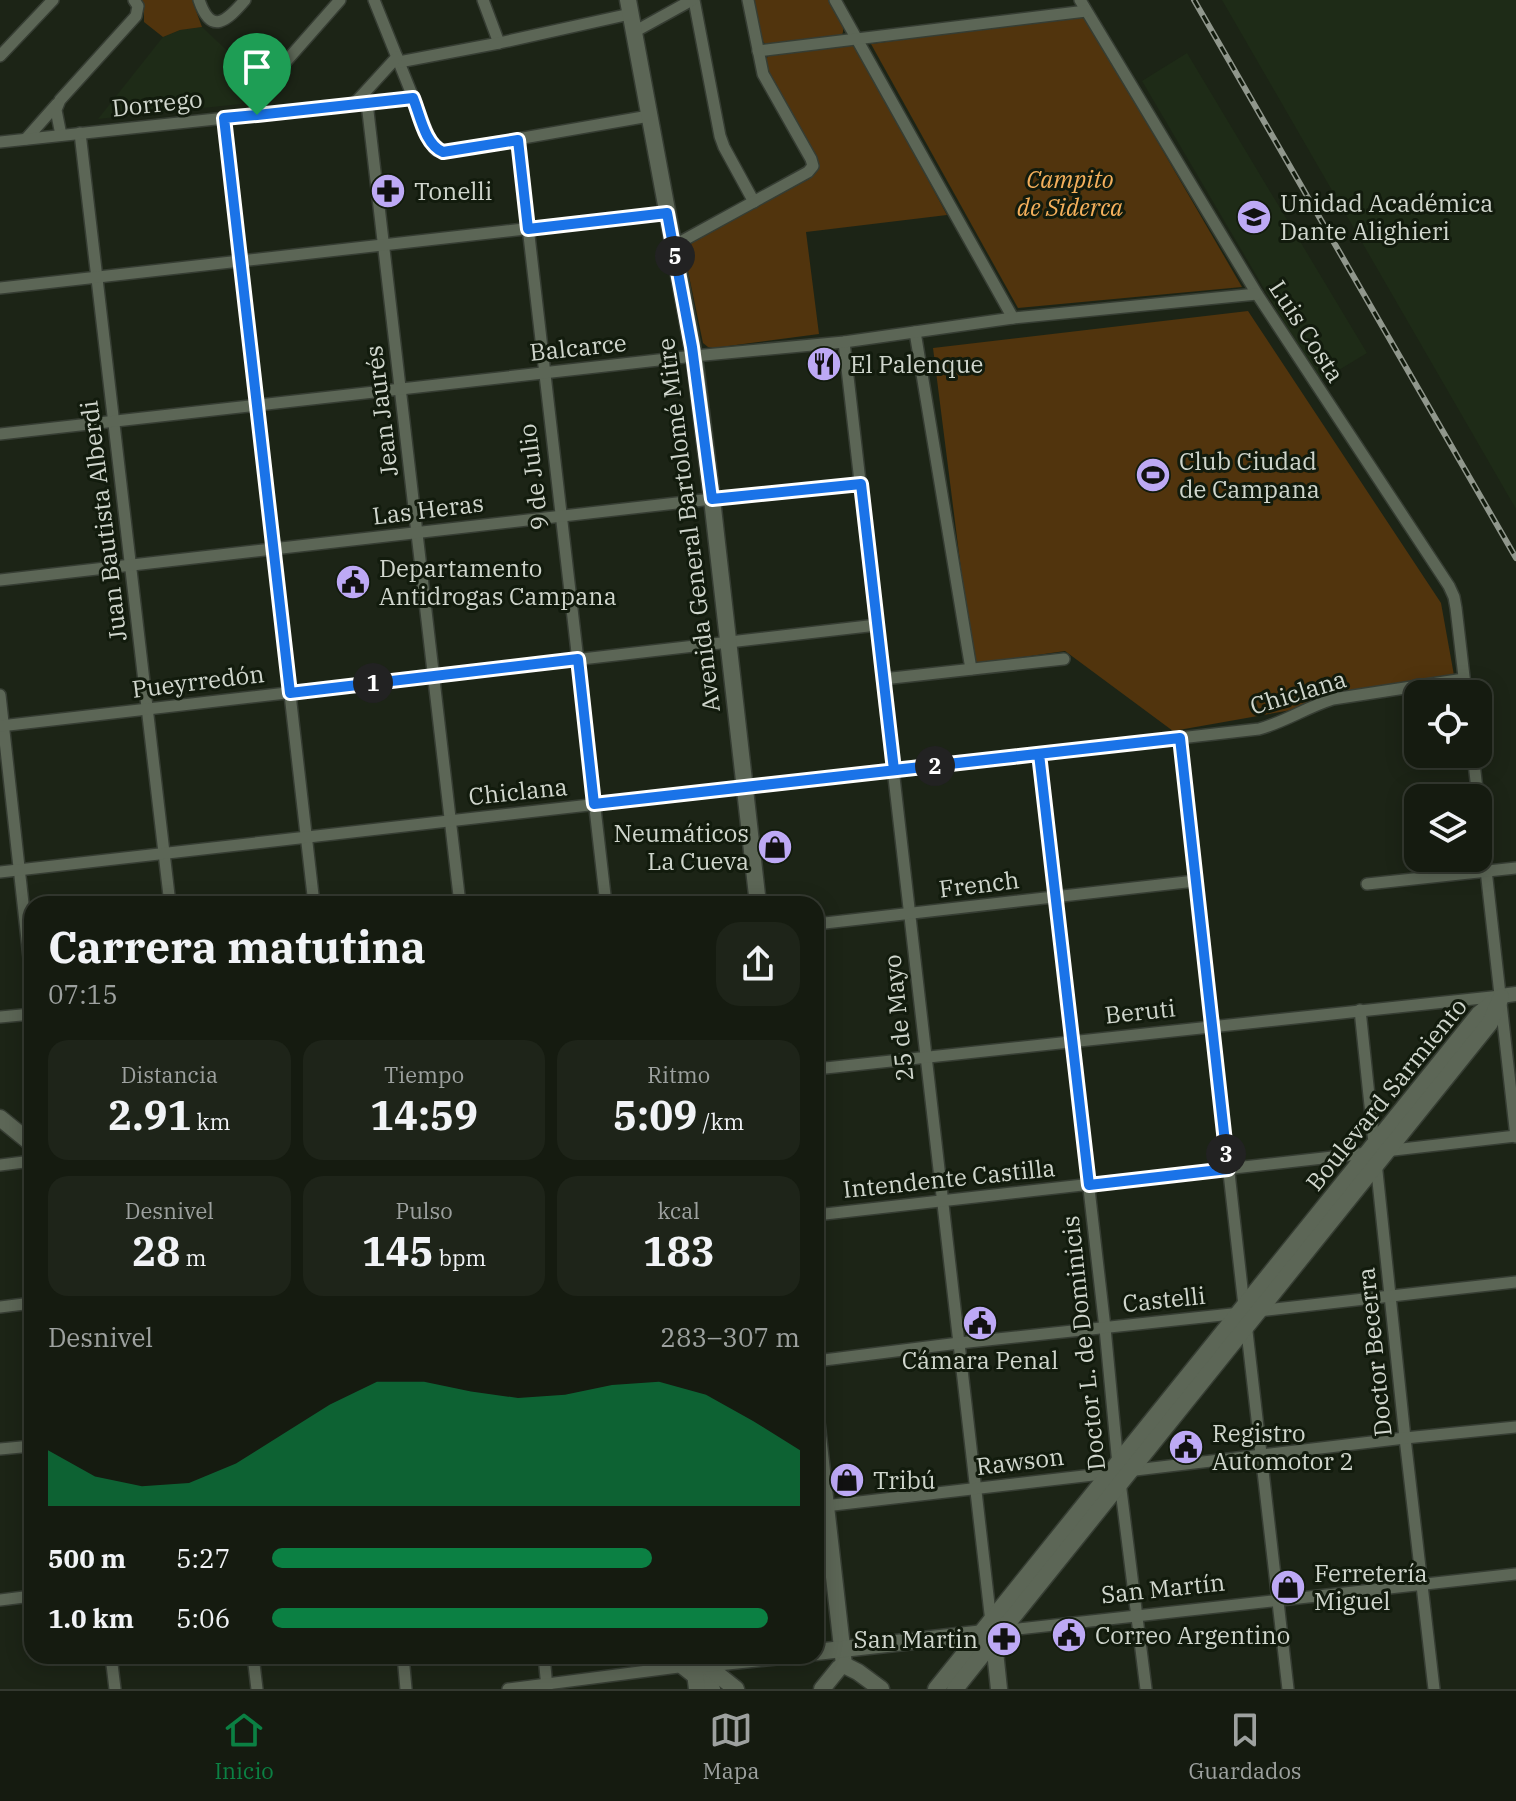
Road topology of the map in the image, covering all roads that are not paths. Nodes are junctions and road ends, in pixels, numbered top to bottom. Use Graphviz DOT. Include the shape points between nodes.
graph roads {
  1 [pos="53,0"];
  2 [pos="134,0"];
  3 [pos="199,0"];
  4 [pos="245,0"];
  5 [pos="340,0"];
  6 [pos="374,0"];
  7 [pos="483,0"];
  8 [pos="693,0"];
  9 [pos="748,0"];
  10 [pos="835,0"];
  11 [pos="1083,5"];
  12 [pos="629,7"];
  13 [pos="634,32"];
  14 [pos="857,39"];
  15 [pos="499,43"];
  16 [pos="758,51"];
  17 [pos="0,56"];
  18 [pos="398,59"];
  19 [pos="413,98"];
  20 [pos="60,100"];
  21 [pos="367,103"];
  22 [pos="354,104"];
  23 [pos="257,115"];
  24 [pos="649,116"];
  25 [pos="224,118"];
  26 [pos="80,133"];
  27 [pos="61,135"];
  28 [pos="26,139"];
  29 [pos="518,140"];
  30 [pos="0,142"];
  31 [pos="754,202"];
  32 [pos="667,213"];
  33 [pos="528,229"];
  34 [pos="384,245"];
  35 [pos="673,246"];
  36 [pos="241,261"];
  37 [pos="97,277"];
  38 [pos="0,288"];
  39 [pos="1257,294"];
  40 [pos="1013,318"];
  41 [pos="915,332"];
  42 [pos="844,342"];
  43 [pos="694,356"];
  44 [pos="545,373"];
  45 [pos="400,389"];
  46 [pos="257,405"];
  47 [pos="114,421"];
  48 [pos="0,434"];
  49 [pos="861,484"];
  50 [pos="712,499"];
  51 [pos="561,516"];
  52 [pos="417,533"];
  53 [pos="274,549"];
  54 [pos="130,565"];
  55 [pos="0,580"];
  56 [pos="877,625"];
  57 [pos="727,642"];
  58 [pos="578,659"];
  59 [pos="1064,659"];
  60 [pos="971,669"];
  61 [pos="433,676"];
  62 [pos="883,679"];
  63 [pos="1464,679"];
  64 [pos="290,693"];
  65 [pos="0,695"];
  66 [pos="147,709"];
  67 [pos="2,726"];
  68 [pos="1180,738"];
  69 [pos="1039,754"];
  70 [pos="894,770"];
  71 [pos="744,787"];
  72 [pos="594,804"];
  73 [pos="450,821"];
  74 [pos="307,837"];
  75 [pos="164,853"];
  76 [pos="1516,868"];
  77 [pos="19,870"];
  78 [pos="1492,870"];
  79 [pos="0,872"];
  80 [pos="1470,872"];
  81 [pos="1487,872"];
  82 [pos="1195,881"];
  83 [pos="1367,884"];
  84 [pos="169,896"];
  85 [pos="313,896"];
  86 [pos="459,896"];
  87 [pos="605,896"];
  88 [pos="757,896"];
  89 [pos="1056,897"];
  90 [pos="24,914"];
  91 [pos="911,914"];
  92 [pos="824,923"];
  93 [pos="1509,995"];
  94 [pos="1360,1010"];
  95 [pos="24,1015"];
  96 [pos="0,1017"];
  97 [pos="1212,1026"];
  98 [pos="1072,1041"];
  99 [pos="927,1058"];
  100 [pos="824,1068"];
  101 [pos="0,1118"];
  102 [pos="1516,1137"];
  103 [pos="24,1138"];
  104 [pos="1376,1153"];
  105 [pos="24,1162"];
  106 [pos="0,1165"];
  107 [pos="1228,1169"];
  108 [pos="1089,1185"];
  109 [pos="943,1201"];
  110 [pos="824,1214"];
  111 [pos="1516,1282"];
  112 [pos="1390,1297"];
  113 [pos="24,1304"];
  114 [pos="0,1307"];
  115 [pos="1246,1314"];
  116 [pos="1105,1328"];
  117 [pos="959,1343"];
  118 [pos="824,1360"];
  119 [pos="1516,1427"];
  120 [pos="1405,1438"];
  121 [pos="24,1447"];
  122 [pos="0,1449"];
  123 [pos="1261,1455"];
  124 [pos="1120,1473"];
  125 [pos="976,1489"];
  126 [pos="824,1507"];
  127 [pos="824,1527"];
  128 [pos="1516,1574"];
  129 [pos="1422,1584"];
  130 [pos="24,1597"];
  131 [pos="0,1600"];
  132 [pos="1278,1600"];
  133 [pos="1136,1615"];
  134 [pos="992,1632"];
  135 [pos="824,1653"];
  136 [pos="843,1657"];
  137 [pos="112,1664"];
  138 [pos="254,1664"];
  139 [pos="404,1664"];
  140 [pos="545,1664"];
  141 [pos="691,1666"];
  142 [pos="547,1687"];
  143 [pos="115,1689"];
  144 [pos="257,1689"];
  145 [pos="406,1689"];
  146 [pos="508,1689"];
  147 [pos="712,1689"];
  148 [pos="736,1689"];
  149 [pos="822,1689"];
  150 [pos="881,1689"];
  151 [pos="936,1689"];
  152 [pos="955,1689"];
  153 [pos="999,1689"];
  154 [pos="1146,1689"];
  155 [pos="1288,1689"];
  156 [pos="1434,1689"];
  1 -- 17 [label="street"];
  2 -- 20 [label="street" via="136,16"];
  3 -- 4 [label="street" via="209,20 223,22"];
  5 -- 23 [label="street" via="259,92"];
  6 -- 18 [label="street"];
  7 -- 15 [label="street"];
  8 -- 13 [label="street"];
  8 -- 31 [label="street" via="720,136"];
  9 -- 16 [label="street"];
  10 -- 14 [label="street"];
  11 -- 14 [label="street"];
  11 -- 39 [label="street, Luis Costa"];
  12 -- 13 [label="main road, Avenida General Bartolomé Mitre"];
  12 -- 15 [label="street"];
  13 -- 24 [label="main road, Avenida General Bartolomé Mitre"];
  14 -- 16 [label="street"];
  14 -- 40 [label="street"];
  15 -- 18 [label="street"];
  16 -- 31 [label="street" via="768,85 813,166"];
  18 -- 19 [label="street"];
  18 -- 22 [label="street"];
  19 -- 21 [label="street, Dorrego"];
  19 -- 29 [label="street" via="436,150"];
  20 -- 27 [label="street" via="56,110"];
  20 -- 28 [label="street"];
  21 -- 22 [label="street, Dorrego"];
  21 -- 34 [label="street, Jean Jaurés"];
  22 -- 23 [label="street, Dorrego"];
  23 -- 25 [label="street, Dorrego"];
  24 -- 29 [label="street"];
  24 -- 32 [label="main road, Avenida General Bartolomé Mitre"];
  25 -- 26 [label="street, Dorrego"];
  25 -- 36 [label="street"];
  26 -- 27 [label="street, Dorrego"];
  26 -- 37 [label="street, Juan Bautista Alberdi"];
  27 -- 28 [label="street, Dorrego"];
  28 -- 30 [label="street, Dorrego"];
  29 -- 33 [label="street, 9 de Julio"];
  31 -- 35 [label="street"];
  32 -- 33 [label="street"];
  32 -- 35 [label="main road, Avenida General Bartolomé Mitre"];
  33 -- 34 [label="street"];
  33 -- 44 [label="street, 9 de Julio"];
  34 -- 36 [label="street"];
  34 -- 45 [label="street, Jean Jaurés"];
  35 -- 43 [label="main road, Avenida General Bartolomé Mitre"];
  36 -- 37 [label="street"];
  36 -- 46 [label="street"];
  37 -- 38 [label="street"];
  37 -- 47 [label="street, Juan Bautista Alberdi"];
  39 -- 40 [label="street, Balcarce"];
  39 -- 63 [label="street, Luis Costa" via="1449,586"];
  40 -- 41 [label="street, Balcarce"];
  41 -- 42 [label="street, Balcarce"];
  41 -- 60 [label="street"];
  42 -- 43 [label="street, Balcarce"];
  42 -- 49 [label="street, 25 de Mayo"];
  43 -- 44 [label="street, Balcarce"];
  43 -- 50 [label="main road, Avenida General Bartolomé Mitre"];
  44 -- 45 [label="street, Balcarce"];
  44 -- 51 [label="street, 9 de Julio"];
  45 -- 46 [label="street, Balcarce"];
  45 -- 52 [label="street, Jean Jaurés"];
  46 -- 47 [label="street, Balcarce"];
  46 -- 53 [label="street"];
  47 -- 48 [label="street, Balcarce"];
  47 -- 54 [label="street, Juan Bautista Alberdi"];
  49 -- 50 [label="street, Las Heras"];
  49 -- 56 [label="street, 25 de Mayo"];
  50 -- 51 [label="street, Las Heras"];
  50 -- 57 [label="main road, Avenida General Bartolomé Mitre"];
  51 -- 52 [label="street, Las Heras"];
  51 -- 58 [label="street, 9 de Julio"];
  52 -- 53 [label="street, Las Heras"];
  52 -- 61 [label="street, Jean Jaurés"];
  53 -- 54 [label="street, Las Heras"];
  53 -- 64 [label="street"];
  54 -- 55 [label="street, Las Heras"];
  54 -- 66 [label="street, Juan Bautista Alberdi"];
  56 -- 57 [label="street, Pueyrredón"];
  56 -- 62 [label="street, 25 de Mayo"];
  57 -- 58 [label="street, Pueyrredón"];
  57 -- 71 [label="main road, Avenida General Bartolomé Mitre"];
  58 -- 61 [label="street, Pueyrredón"];
  58 -- 72 [label="street, 9 de Julio"];
  59 -- 60 [label="street"];
  60 -- 62 [label="street"];
  61 -- 64 [label="street, Pueyrredón"];
  61 -- 73 [label="street, Jean Jaurés"];
  62 -- 70 [label="street, 25 de Mayo"];
  63 -- 68 [label="street, Chiclana" via="1333,699 1259,729"];
  64 -- 66 [label="street, Pueyrredón"];
  64 -- 74 [label="street"];
  65 -- 67 [label="street"];
  66 -- 67 [label="street, Pueyrredón"];
  66 -- 75 [label="street, Juan Bautista Alberdi"];
  67 -- 77 [label="street"];
  68 -- 69 [label="street, Chiclana"];
  68 -- 82 [label="street"];
  69 -- 70 [label="street, Chiclana"];
  69 -- 89 [label="street, Doctor L. de Dominicis"];
  70 -- 71 [label="street, Chiclana"];
  70 -- 91 [label="street, 25 de Mayo"];
  71 -- 72 [label="street, Chiclana"];
  71 -- 88 [label="main road, Avenida General Bartolomé Mitre"];
  72 -- 73 [label="street, Chiclana"];
  72 -- 87 [label="street, 9 de Julio"];
  73 -- 74 [label="street, Chiclana"];
  73 -- 86 [label="street, Jean Jaurés"];
  74 -- 75 [label="street, Chiclana"];
  74 -- 85 [label="street"];
  75 -- 77 [label="street, Chiclana"];
  75 -- 84 [label="street, Juan Bautista Alberdi"];
  76 -- 78 [label="street"];
  77 -- 79 [label="street, Chiclana"];
  77 -- 90 [label="street"];
  80 -- 83 [label="street"];
  81 -- 93 [label="street"];
  82 -- 89 [label="street, French"];
  82 -- 97 [label="street"];
  89 -- 91 [label="street, French"];
  89 -- 98 [label="street, Doctor L. de Dominicis"];
  91 -- 92 [label="street, French"];
  91 -- 99 [label="street, 25 de Mayo"];
  93 -- 94 [label="street, Beruti"];
  93 -- 102 [label="street"];
  93 -- 104 [label="main road, Boulevard Sarmiento"];
  94 -- 97 [label="street, Beruti"];
  94 -- 104 [label="street, Doctor Becerra"];
  95 -- 96 [label="street"];
  97 -- 98 [label="street, Beruti"];
  97 -- 107 [label="street"];
  98 -- 99 [label="street, Beruti"];
  98 -- 108 [label="street, Doctor L. de Dominicis"];
  99 -- 100 [label="street, Beruti"];
  99 -- 109 [label="street, 25 de Mayo"];
  101 -- 103 [label="main road"];
  102 -- 104 [label="street, Intendente Castilla"];
  104 -- 107 [label="street, Intendente Castilla"];
  104 -- 112 [label="street, Doctor Becerra"];
  104 -- 115 [label="main road, Boulevard Sarmiento"];
  105 -- 106 [label="street"];
  107 -- 108 [label="street, Intendente Castilla"];
  107 -- 115 [label="street"];
  108 -- 109 [label="street, Intendente Castilla"];
  108 -- 116 [label="street, Doctor L. de Dominicis"];
  109 -- 110 [label="street, Intendente Castilla"];
  109 -- 117 [label="street, 25 de Mayo"];
  111 -- 112 [label="street, Castelli"];
  112 -- 115 [label="street, Castelli"];
  112 -- 120 [label="street, Doctor Becerra"];
  113 -- 114 [label="street"];
  115 -- 116 [label="street, Castelli"];
  115 -- 123 [label="street"];
  115 -- 124 [label="main road, Boulevard Sarmiento"];
  116 -- 117 [label="street, Castelli"];
  116 -- 124 [label="street, Doctor L. de Dominicis"];
  117 -- 118 [label="street, Castelli"];
  117 -- 125 [label="street, 25 de Mayo"];
  119 -- 120 [label="street, Rawson"];
  120 -- 123 [label="street, Rawson"];
  120 -- 129 [label="street, Doctor Becerra"];
  121 -- 122 [label="street"];
  123 -- 124 [label="street, Rawson"];
  123 -- 132 [label="street"];
  124 -- 125 [label="street, Rawson"];
  124 -- 133 [label="street, Doctor L. de Dominicis"];
  124 -- 134 [label="main road, Boulevard Sarmiento"];
  125 -- 126 [label="street, Rawson"];
  125 -- 134 [label="street, 25 de Mayo"];
  127 -- 136 [label="main road"];
  128 -- 129 [label="street, San Martín"];
  129 -- 132 [label="street, San Martín"];
  129 -- 156 [label="street, Doctor Becerra"];
  130 -- 131 [label="street"];
  132 -- 133 [label="street, San Martín"];
  132 -- 155 [label="street"];
  133 -- 134 [label="street, San Martín"];
  133 -- 154 [label="street, Doctor L. de Dominicis"];
  134 -- 136 [label="main road, San Martín"];
  134 -- 151 [label="main road, Boulevard Sarmiento"];
  134 -- 152 [label="main road, Boulevard Sarmiento"];
  134 -- 153 [label="main road, 25 de Mayo"];
  135 -- 136 [label="main road, San Martín"];
  136 -- 149 [label="main road"];
  136 -- 150 [label="main road"];
  137 -- 143 [label="street"];
  138 -- 144 [label="street"];
  139 -- 145 [label="street"];
  140 -- 142 [label="street"];
  141 -- 142 [label="street"];
  141 -- 147 [label="main road"];
  141 -- 148 [label="main road"];
  142 -- 146 [label="street"];
}
